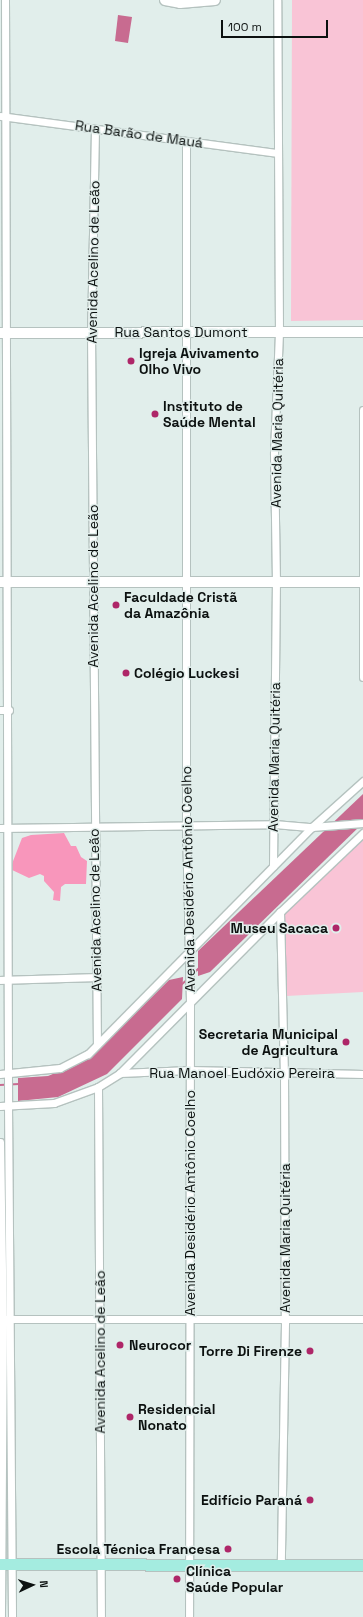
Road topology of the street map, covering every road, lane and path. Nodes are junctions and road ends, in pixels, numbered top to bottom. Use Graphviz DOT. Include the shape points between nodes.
graph roads {
  1 [pos="5,0"];
  2 [pos="165,0"];
  3 [pos="215,0"];
  4 [pos="277,0"];
  5 [pos="2,116"];
  6 [pos="95,129"];
  7 [pos="186,141"];
  8 [pos="277,153"];
  9 [pos="2,251"];
  10 [pos="91,332"];
  11 [pos="185,332"];
  12 [pos="279,332"];
  13 [pos="363,332"];
  14 [pos="2,333"];
  15 [pos="363,410"];
  16 [pos="3,462"];
  17 [pos="3,582"];
  18 [pos="93,582"];
  19 [pos="276,582"];
  20 [pos="362,582"];
  21 [pos="186,583"];
  22 [pos="363,677"];
  23 [pos="0,710"];
  24 [pos="9,710"];
  25 [pos="363,781"];
  26 [pos="363,823"];
  27 [pos="274,824"];
  28 [pos="186,825"];
  29 [pos="312,827"];
  30 [pos="4,828"];
  31 [pos="94,828"];
  32 [pos="363,833"];
  33 [pos="273,866"];
  34 [pos="280,912"];
  35 [pos="189,952"];
  36 [pos="95,977"];
  37 [pos="0,980"];
  38 [pos="8,981"];
  39 [pos="190,1003"];
  40 [pos="97,1044"];
  41 [pos="190,1070"];
  42 [pos="284,1072"];
  43 [pos="120,1073"];
  44 [pos="0,1074"];
  45 [pos="363,1074"];
  46 [pos="8,1077"];
  47 [pos="98,1087"];
  48 [pos="8,1105"];
  49 [pos="0,1106"];
  50 [pos="0,1142"];
  51 [pos="4,1318"];
  52 [pos="99,1318"];
  53 [pos="285,1318"];
  54 [pos="190,1319"];
  55 [pos="363,1319"];
  56 [pos="190,1563"];
  57 [pos="4,1564"];
  58 [pos="101,1564"];
  59 [pos="281,1564"];
  60 [pos="363,1565"];
  61 [pos="1,1617"];
  62 [pos="12,1617"];
  63 [pos="101,1617"];
  64 [pos="189,1617"];
  1 -- 5 [label="street"];
  2 -- 3 [label="main road" via="180,3"];
  4 -- 8 [label="street, Avenida Maria Quitéria"];
  5 -- 6 [label="street, Rua Barão de Mauá"];
  5 -- 9 [label="street"];
  6 -- 7 [label="street, Rua Barão de Mauá"];
  6 -- 10 [label="street, Avenida Acelino de Leão"];
  7 -- 8 [label="street, Rua Barão de Mauá"];
  7 -- 11 [label="street, Avenida Desidério Antônio Coelho"];
  8 -- 12 [label="street, Avenida Maria Quitéria"];
  9 -- 14 [label="street"];
  10 -- 11 [label="main road, Rua Santos Dumont"];
  10 -- 14 [label="main road, Rua Santos Dumont"];
  10 -- 18 [label="street, Avenida Acelino de Leão"];
  11 -- 12 [label="main road, Rua Santos Dumont"];
  11 -- 21 [label="street, Avenida Desidério Antônio Coelho"];
  12 -- 13 [label="main road, Rua Santos Dumont"];
  12 -- 19 [label="street, Avenida Maria Quitéria" via="274,452"];
  14 -- 16 [label="street"];
  15 -- 20 [label="street"];
  16 -- 17 [label="street"];
  17 -- 18 [label="main road"];
  17 -- 24 [label="street"];
  18 -- 21 [label="main road"];
  18 -- 31 [label="street, Avenida Acelino de Leão"];
  19 -- 20 [label="main road"];
  19 -- 21 [label="main road"];
  19 -- 27 [label="street, Avenida Maria Quitéria"];
  20 -- 22 [label="street"];
  21 -- 28 [label="street, Avenida Desidério Antônio Coelho"];
  23 -- 24 [label="street"];
  24 -- 30 [label="street"];
  25 -- 29 [label="street"];
  26 -- 29 [label="street"];
  27 -- 28 [label="street"];
  27 -- 29 [label="street"];
  27 -- 33 [label="street, Avenida Maria Quitéria"];
  28 -- 31 [label="street"];
  28 -- 35 [label="street, Avenida Desidério Antônio Coelho"];
  29 -- 33 [label="street"];
  30 -- 31 [label="street"];
  30 -- 38 [label="street"];
  31 -- 36 [label="street, Avenida Acelino de Leão"];
  32 -- 34 [label="street"];
  33 -- 35 [label="street"];
  34 -- 39 [label="street"];
  34 -- 42 [label="street, Avenida Maria Quitéria"];
  35 -- 39 [label="street, Avenida Desidério Antônio Coelho"];
  35 -- 40 [label="street"];
  36 -- 38 [label="street"];
  36 -- 40 [label="street, Avenida Acelino de Leão"];
  37 -- 38 [label="street"];
  38 -- 46 [label="street"];
  39 -- 41 [label="street, Avenida Desidério Antônio Coelho"];
  39 -- 43 [label="street"];
  40 -- 46 [label="street" via="88,1054 60,1068"];
  41 -- 42 [label="street, Rua Manoel Eudóxio Pereira"];
  41 -- 43 [label="street, Rua Manoel Eudóxio Pereira"];
  41 -- 54 [label="street, Avenida Desidério Antônio Coelho"];
  42 -- 45 [label="street, Rua Manoel Eudóxio Pereira"];
  42 -- 53 [label="street, Avenida Maria Quitéria"];
  43 -- 47 [label="street"];
  44 -- 46 [label="street"];
  46 -- 48 [label="street"];
  47 -- 48 [label="street" via="54,1103"];
  47 -- 52 [label="street, Avenida Acelino de Leão"];
  48 -- 49 [label="street"];
  48 -- 51 [label="street"];
  50 -- 51 [label="street"];
  51 -- 52 [label="street"];
  51 -- 57 [label="street"];
  51 -- 57 [label="street"];
  52 -- 54 [label="street"];
  52 -- 58 [label="street, Avenida Acelino de Leão"];
  53 -- 54 [label="street"];
  53 -- 55 [label="street"];
  53 -- 59 [label="street, Avenida Maria Quitéria"];
  54 -- 56 [label="street, Avenida Desidério Antônio Coelho"];
  56 -- 58 [label="main road"];
  56 -- 59 [label="main road"];
  56 -- 64 [label="street, Avenida Desidério Antônio Coelho"];
  57 -- 58 [label="main road"];
  57 -- 61 [label="street"];
  57 -- 62 [label="street"];
  58 -- 63 [label="street, Avenida Acelino de Leão"];
  59 -- 60 [label="main road"];
}
